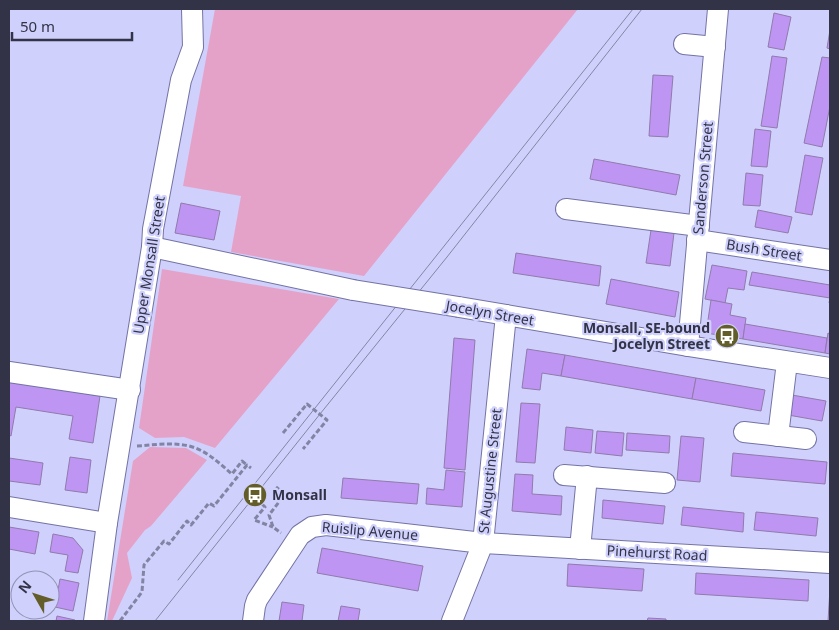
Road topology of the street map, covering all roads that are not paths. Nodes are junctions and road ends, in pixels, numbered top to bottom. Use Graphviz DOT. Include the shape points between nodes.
graph roads {
  1 [pos="192,9"];
  2 [pos="718,9"];
  3 [pos="684,44"];
  4 [pos="715,47"];
  5 [pos="566,209"];
  6 [pos="698,233"];
  7 [pos="152,247"];
  8 [pos="830,260"];
  9 [pos="506,315"];
  10 [pos="688,346"];
  11 [pos="787,362"];
  12 [pos="830,368"];
  13 [pos="9,372"];
  14 [pos="130,390"];
  15 [pos="744,432"];
  16 [pos="778,436"];
  17 [pos="806,439"];
  18 [pos="564,475"];
  19 [pos="587,476"];
  20 [pos="665,483"];
  21 [pos="9,507"];
  22 [pos="107,523"];
  23 [pos="483,543"];
  24 [pos="580,549"];
  25 [pos="830,563"];
  26 [pos="94,621"];
  27 [pos="253,621"];
  28 [pos="452,621"];
  1 -- 7 [label="street, Upper Monsall Street" via="193,47 181,80"];
  2 -- 4 [label="street, Sanderson Street"];
  3 -- 4 [label="street"];
  4 -- 6 [label="street, Sanderson Street"];
  5 -- 6 [label="street, Bush Street"];
  6 -- 8 [label="street, Bush Street"];
  6 -- 10 [label="street, Sanderson Street"];
  7 -- 9 [label="street, Jocelyn Street, bridge" via="353,290"];
  7 -- 14 [label="street, Upper Monsall Street"];
  9 -- 10 [label="street, Jocelyn Street"];
  9 -- 23 [label="street, St Augustine Street"];
  10 -- 11 [label="street, Jocelyn Street"];
  11 -- 12 [label="street, Jocelyn Street"];
  11 -- 16 [label="street"];
  13 -- 14 [label="street"];
  14 -- 22 [label="street, Upper Monsall Street"];
  15 -- 16 [label="street"];
  16 -- 17 [label="street"];
  18 -- 19 [label="street"];
  19 -- 20 [label="street"];
  19 -- 24 [label="street"];
  21 -- 22 [label="street"];
  22 -- 26 [label="street, Upper Monsall Street"];
  23 -- 24 [label="street, Pinehurst Road"];
  23 -- 27 [label="street, Ruislip Avenue" via="326,524 312,527 300,535 261,592"];
  23 -- 28 [label="street, St Augustine Street"];
  24 -- 25 [label="street, Pinehurst Road"];
}
